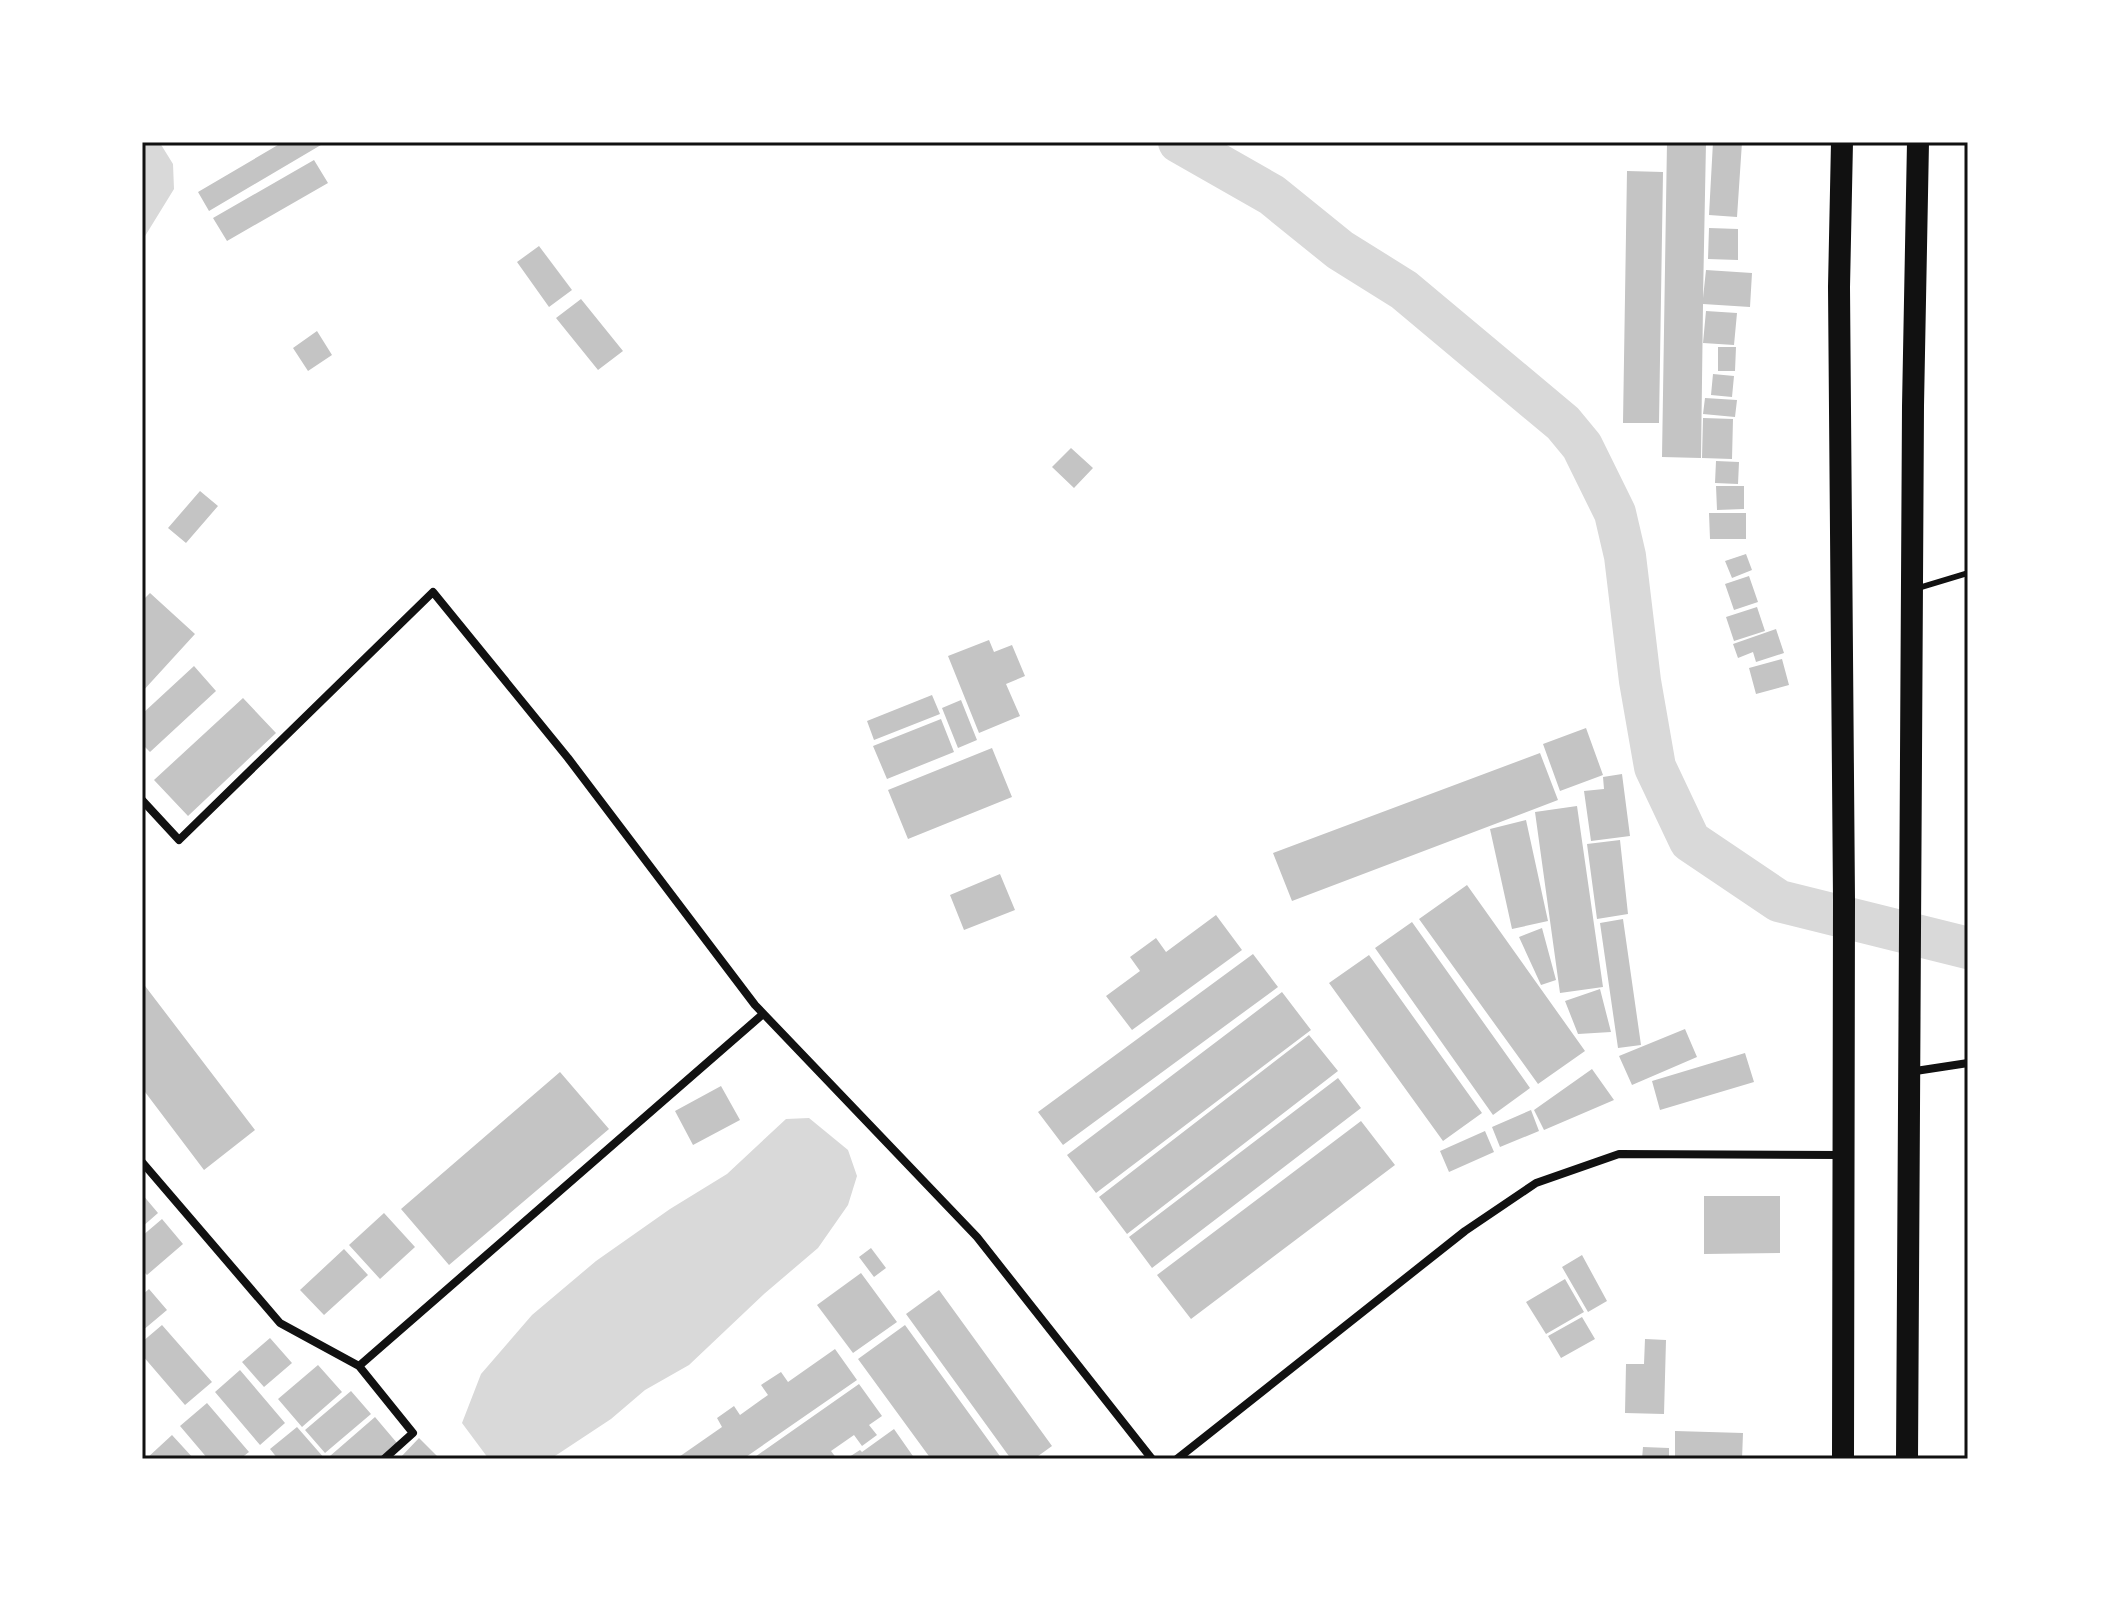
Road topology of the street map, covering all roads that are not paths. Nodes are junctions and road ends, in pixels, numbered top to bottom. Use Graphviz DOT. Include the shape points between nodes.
graph roads {
  1 [pos="1842,142"];
  2 [pos="1918,142"];
  3 [pos="1968,573"];
  4 [pos="1912,590"];
  5 [pos="142,800"];
  6 [pos="763,1014"];
  7 [pos="1968,1063"];
  8 [pos="1909,1072"];
  9 [pos="1844,1145"];
  10 [pos="142,1162"];
  11 [pos="359,1366"];
  12 [pos="384,1459"];
  13 [pos="1152,1459"];
  14 [pos="1177,1459"];
  15 [pos="1843,1459"];
  16 [pos="1907,1459"];
  1 -- 9 [label="highway"];
  2 -- 4 [label="highway"];
  3 -- 4 [label="lane"];
  4 -- 8 [label="highway"];
  5 -- 6 [label="street" via="179,840 433,592 568,758"];
  6 -- 11 [label="street"];
  6 -- 13 [label="street" via="977,1237"];
  7 -- 8 [label="street"];
  8 -- 16 [label="highway"];
  9 -- 14 [label="street" via="1619,1154 1536,1183 1465,1231"];
  9 -- 15 [label="highway"];
  10 -- 11 [label="street" via="280,1323"];
  11 -- 12 [label="street" via="413,1433"];
}
